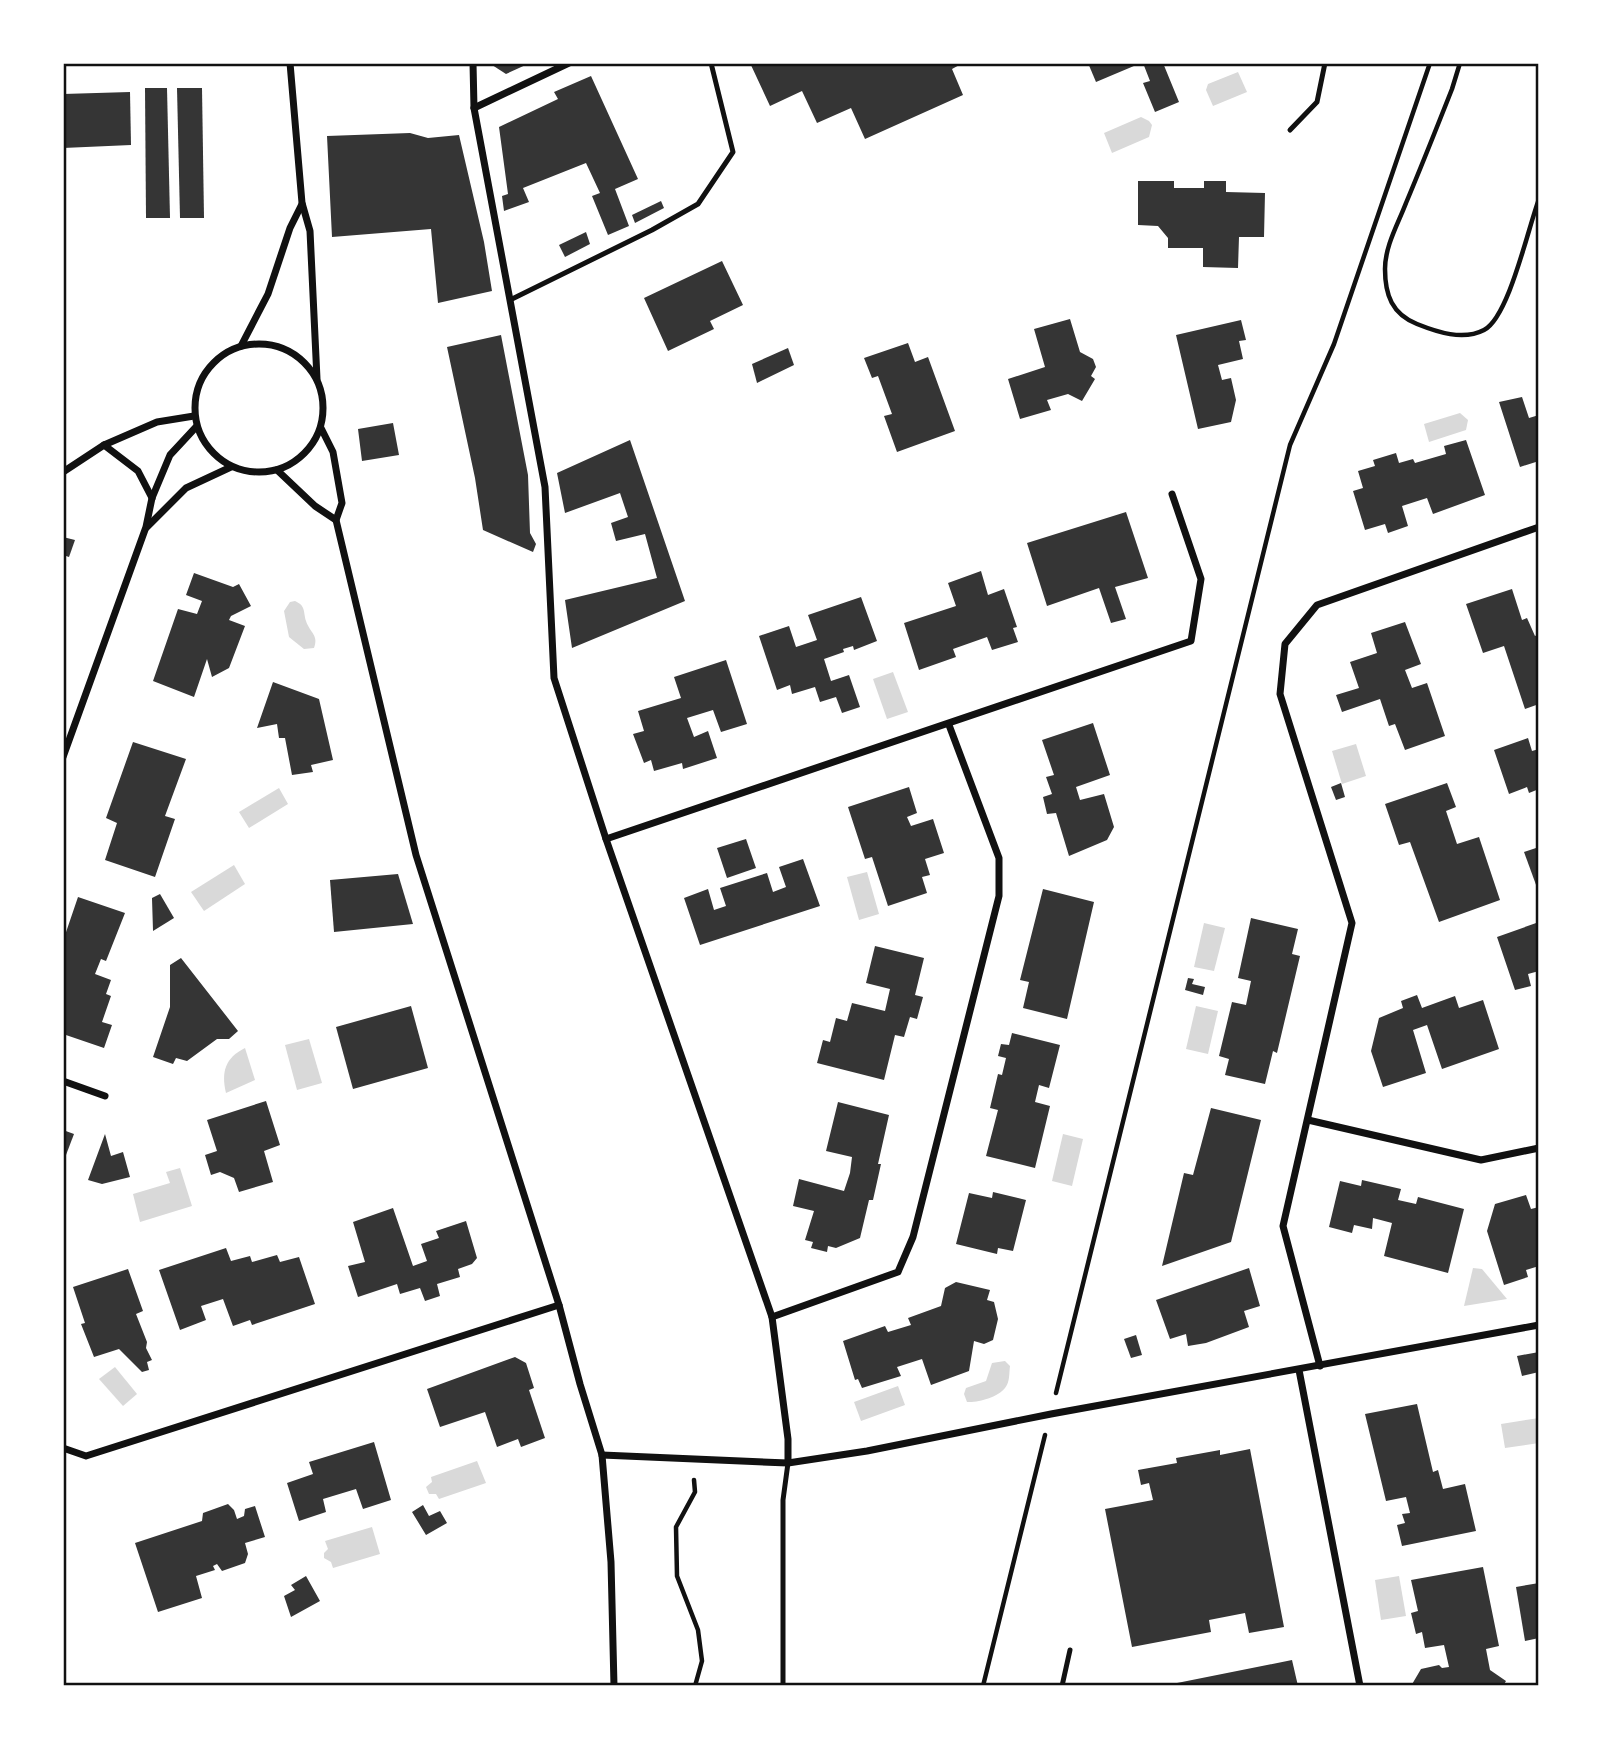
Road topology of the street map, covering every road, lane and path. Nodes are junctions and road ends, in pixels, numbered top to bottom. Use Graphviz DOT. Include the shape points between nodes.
graph roads {
  1 [pos="63,63"];
  2 [pos="73,63"];
  3 [pos="290,63"];
  4 [pos="473,63"];
  5 [pos="569,63"];
  6 [pos="711,63"];
  7 [pos="1325,63"];
  8 [pos="1430,63"];
  9 [pos="1460,63"];
  10 [pos="474,108"];
  11 [pos="1290,130"];
  12 [pos="1539,199"];
  13 [pos="302,203"];
  14 [pos="510,300"];
  15 [pos="241,346"];
  16 [pos="317,379"];
  17 [pos="194,416"];
  18 [pos="196,427"];
  19 [pos="321,428"];
  20 [pos="104,445"];
  21 [pos="231,467"];
  22 [pos="276,470"];
  23 [pos="63,471"];
  24 [pos="1172,494"];
  25 [pos="152,498"];
  26 [pos="336,520"];
  27 [pos="146,527"];
  28 [pos="1539,527"];
  29 [pos="949,725"];
  30 [pos="63,757"];
  31 [pos="606,839"];
  32 [pos="63,1081"];
  33 [pos="105,1096"];
  34 [pos="1308,1120"];
  35 [pos="1539,1148"];
  36 [pos="559,1305"];
  37 [pos="772,1317"];
  38 [pos="1539,1325"];
  39 [pos="1320,1366"];
  40 [pos="1299,1370"];
  41 [pos="1051,1414"];
  42 [pos="63,1448"];
  43 [pos="602,1455"];
  44 [pos="694,1460"];
  45 [pos="788,1463"];
  46 [pos="1070,1650"];
  47 [pos="614,1686"];
  48 [pos="695,1686"];
  49 [pos="783,1686"];
  50 [pos="983,1686"];
  51 [pos="1062,1686"];
  52 [pos="1360,1686"];
  1 -- 2 [label="path"];
  3 -- 13 [label="street"];
  4 -- 10 [label="street"];
  5 -- 10 [label="street"];
  6 -- 14 [label="lane" via="733,152 698,204"];
  7 -- 11 [label="lane" via="1317,102"];
  8 -- 41 [label="path" via="1334,344 1290,445"];
  9 -- 12 [label="path" via="1386,254 1391,305 1410,321 1436,332 1460,336 1484,330 1498,317 1508,296"];
  10 -- 14 [label="street"];
  13 -- 15 [label="street" via="268,294"];
  13 -- 16 [label="street" via="310,231"];
  14 -- 31 [label="street" via="545,487 554,678"];
  15 -- 16 [label="street" via="285,349 304,361"];
  15 -- 17 [label="street" via="208,368 198,386"];
  16 -- 19 [label="street" via="323,403"];
  17 -- 18 [label="street"];
  17 -- 20 [label="street" via="157,422"];
  18 -- 21 [label="street" via="206,446"];
  18 -- 25 [label="street" via="170,455"];
  19 -- 22 [label="street" via="311,447 296,461"];
  19 -- 26 [label="street" via="334,452 342,503"];
  20 -- 23 [label="street"];
  20 -- 25 [label="street" via="138,471"];
  21 -- 22 [label="street"];
  21 -- 27 [label="street" via="186,488"];
  22 -- 26 [label="street"];
  24 -- 29 [label="street" via="1202,579 1191,641"];
  25 -- 27 [label="street"];
  26 -- 36 [label="street" via="416,855"];
  27 -- 30 [label="street"];
  28 -- 34 [label="street" via="1317,605 1285,644 1280,694 1352,923"];
  29 -- 31 [label="street"];
  29 -- 37 [label="street" via="999,858 999,895 913,1237 898,1272"];
  31 -- 37 [label="street"];
  32 -- 33 [label="street"];
  34 -- 35 [label="street" via="1481,1160"];
  34 -- 39 [label="street" via="1283,1226"];
  36 -- 42 [label="street" via="86,1456"];
  36 -- 43 [label="street"];
  37 -- 45 [label="street"];
  38 -- 39 [label="street"];
  39 -- 40 [label="street"];
  40 -- 41 [label="street"];
  40 -- 52 [label="street"];
  41 -- 45 [label="street"];
  41 -- 50 [label="path"];
  43 -- 44 [label="street"];
  43 -- 47 [label="street"];
  44 -- 45 [label="street"];
  44 -- 48 [label="path" via="695,1492 676,1527 677,1576 698,1630 702,1661"];
  45 -- 49 [label="lane" via="783,1500"];
  46 -- 51 [label="lane"];
}
